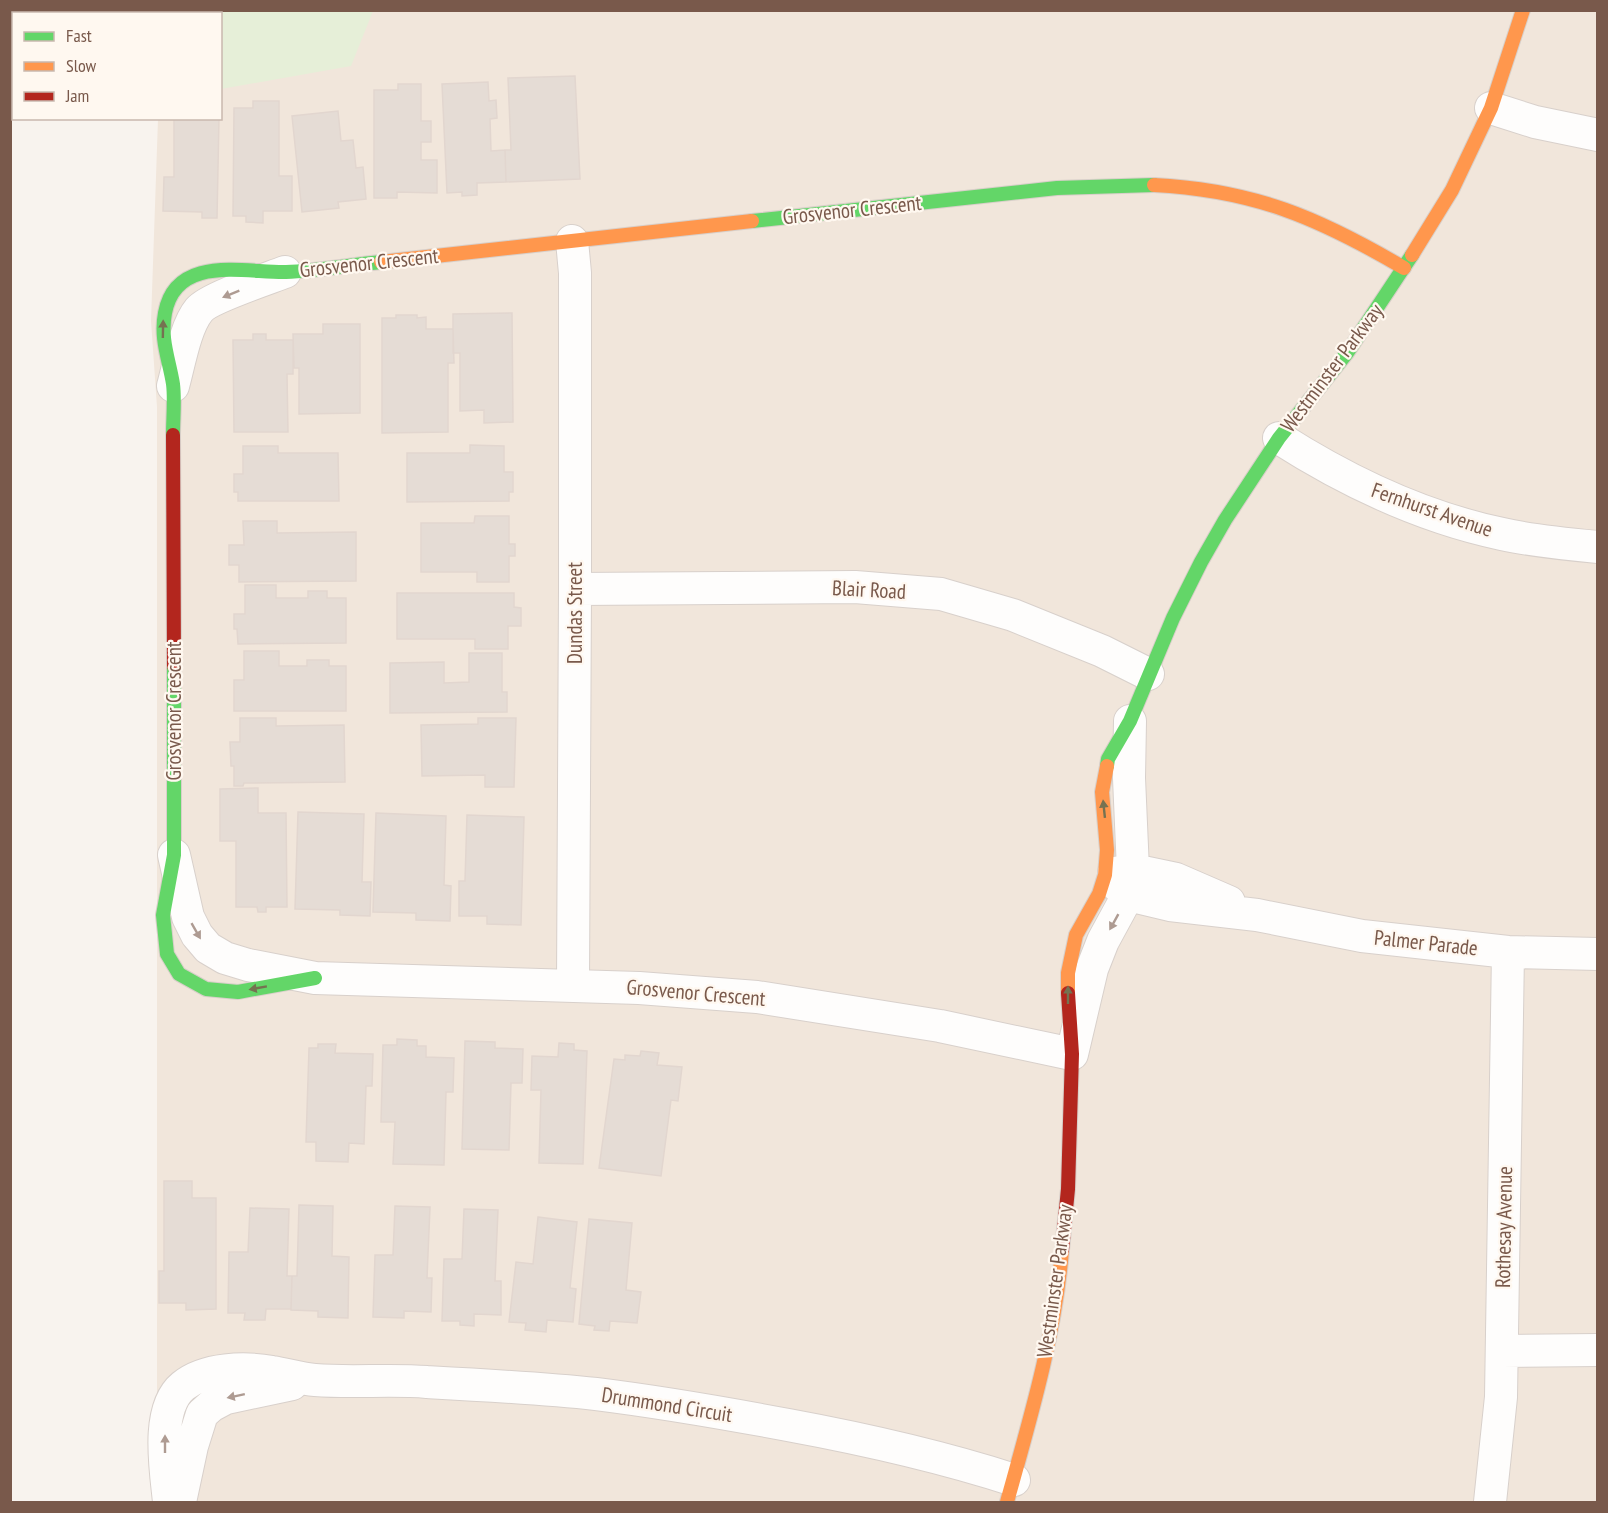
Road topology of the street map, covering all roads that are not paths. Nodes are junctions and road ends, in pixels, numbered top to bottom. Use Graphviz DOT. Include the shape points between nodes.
graph roads {
  1 [pos="1523,10"];
  2 [pos="1491,108"];
  3 [pos="1598,135"];
  4 [pos="572,241"];
  5 [pos="1404,268"];
  6 [pos="285,272"];
  7 [pos="173,386"];
  8 [pos="1279,438"];
  9 [pos="1598,547"];
  10 [pos="575,589"];
  11 [pos="1148,674"];
  12 [pos="1130,721"];
  13 [pos="174,855"];
  14 [pos="1122,880"];
  15 [pos="1508,952"];
  16 [pos="1598,954"];
  17 [pos="573,985"];
  18 [pos="1072,1054"];
  19 [pos="1598,1350"];
  20 [pos="1503,1351"];
  21 [pos="314,1380"];
  22 [pos="1010,1492"];
  23 [pos="169,1503"];
  24 [pos="180,1503"];
  25 [pos="1490,1503"];
  1 -- 2 [label="street, Westminster Parkway"];
  2 -- 3 [label="street"];
  2 -- 5 [label="street, Westminster Parkway" via="1452,190"];
  4 -- 5 [label="street, Grosvenor Crescent" via="1057,188 1151,184 1219,192 1267,203 1361,243"];
  4 -- 6 [label="street, Grosvenor Crescent"];
  4 -- 10 [label="street, Dundas Street"];
  5 -- 8 [label="street, Westminster Parkway" via="1347,353"];
  6 -- 7 [label="street, Grosvenor Crescent" via="199,310"];
  7 -- 13 [label="street, Grosvenor Crescent"];
  8 -- 9 [label="street, Fernhurst Avenue" via="1359,485 1451,520 1502,534"];
  8 -- 11 [label="street, Westminster Parkway" via="1201,562"];
  10 -- 11 [label="street, Blair Road" via="855,587 941,594 1013,615"];
  10 -- 17 [label="street, Dundas Street"];
  11 -- 12 [label="street, Westminster Parkway"];
  12 -- 14 [label="street, Westminster Parkway"];
  13 -- 17 [label="street, Grosvenor Crescent" via="188,917 208,948 225,958 315,978"];
  14 -- 15 [label="street, Palmer Parade" via="1176,879 1257,915 1362,936"];
  14 -- 18 [label="street, Westminster Parkway"];
  15 -- 16 [label="street, Palmer Parade"];
  15 -- 20 [label="street, Rothesay Avenue"];
  17 -- 18 [label="street, Grosvenor Crescent" via="701,992 810,1004"];
  18 -- 22 [label="street, Westminster Parkway" via="1068,1189 1059,1287 1040,1383"];
  19 -- 20 [label="street"];
  20 -- 25 [label="street, Rothesay Avenue"];
  21 -- 22 [label="street, Drummond Circuit" via="424,1382 605,1396 717,1412 840,1435 969,1466"];
  23 -- 21 [label="street, Drummond Circuit, one-way" via="165,1426 172,1402 183,1386 207,1374 233,1370 269,1371"];
  21 -- 24 [label="street, Drummond Circuit, one-way" via="226,1398 202,1414"];
}
